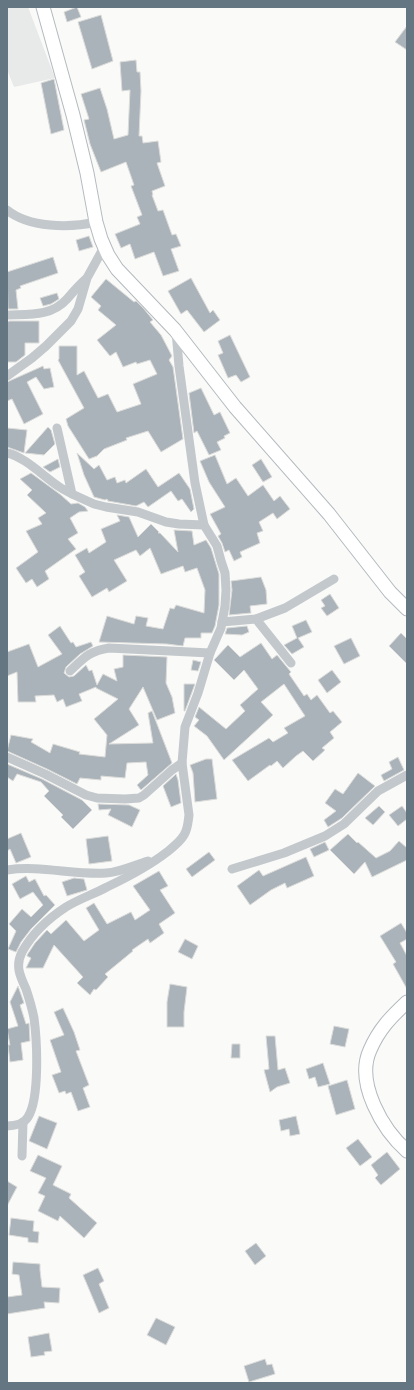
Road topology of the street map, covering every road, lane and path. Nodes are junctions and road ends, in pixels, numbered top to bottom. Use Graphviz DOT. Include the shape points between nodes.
graph roads {
  1 [pos="43,7"];
  2 [pos="7,210"];
  3 [pos="96,222"];
  4 [pos="104,247"];
  5 [pos="87,278"];
  6 [pos="7,315"];
  7 [pos="175,330"];
  8 [pos="7,376"];
  9 [pos="57,428"];
  10 [pos="7,453"];
  11 [pos="72,494"];
  12 [pos="204,525"];
  13 [pos="334,579"];
  14 [pos="407,608"];
  15 [pos="256,619"];
  16 [pos="222,622"];
  17 [pos="210,653"];
  18 [pos="291,663"];
  19 [pos="70,671"];
  20 [pos="7,757"];
  21 [pos="182,763"];
  22 [pos="407,775"];
  23 [pos="161,857"];
  24 [pos="232,869"];
  25 [pos="7,870"];
  26 [pos="407,1002"];
  27 [pos="23,1122"];
  28 [pos="7,1126"];
  29 [pos="407,1151"];
  30 [pos="22,1156"];
  1 -- 3 [label="main road" via="73,115"];
  2 -- 3 [label="street" via="30,222 58,225 84,225"];
  3 -- 4 [label="main road"];
  4 -- 5 [label="street"];
  4 -- 7 [label="main road" via="118,269"];
  5 -- 6 [label="street" via="62,304 50,310 36,314"];
  5 -- 8 [label="street" via="78,309 71,321 32,358"];
  7 -- 12 [label="street" via="189,447"];
  7 -- 14 [label="main road" via="235,407 329,514 390,592"];
  9 -- 11 [label="street"];
  10 -- 11 [label="street"];
  11 -- 12 [label="street" via="94,504 138,512 166,522"];
  12 -- 16 [label="street" via="217,546 225,572 225,606"];
  13 -- 15 [label="street" via="285,608"];
  15 -- 16 [label="street"];
  15 -- 18 [label="street"];
  16 -- 17 [label="street"];
  17 -- 19 [label="street" via="109,648 90,653"];
  17 -- 21 [label="street" via="185,727"];
  20 -- 21 [label="street" via="86,795 125,799 144,795"];
  21 -- 23 [label="street" via="188,823 185,834"];
  22 -- 24 [label="street" via="378,790 344,824 325,836 284,853"];
  23 -- 25 [label="street" via="108,873 25,868"];
  23 -- 27 [label="street" via="139,871 65,908 39,929 22,952 19,973 30,1001 36,1040 34,1097 29,1116"];
  26 -- 29 [label="main road" via="381,1028 369,1052 366,1070 369,1094 377,1113 397,1143"];
  27 -- 28 [label="street"];
  27 -- 30 [label="street"];
}
